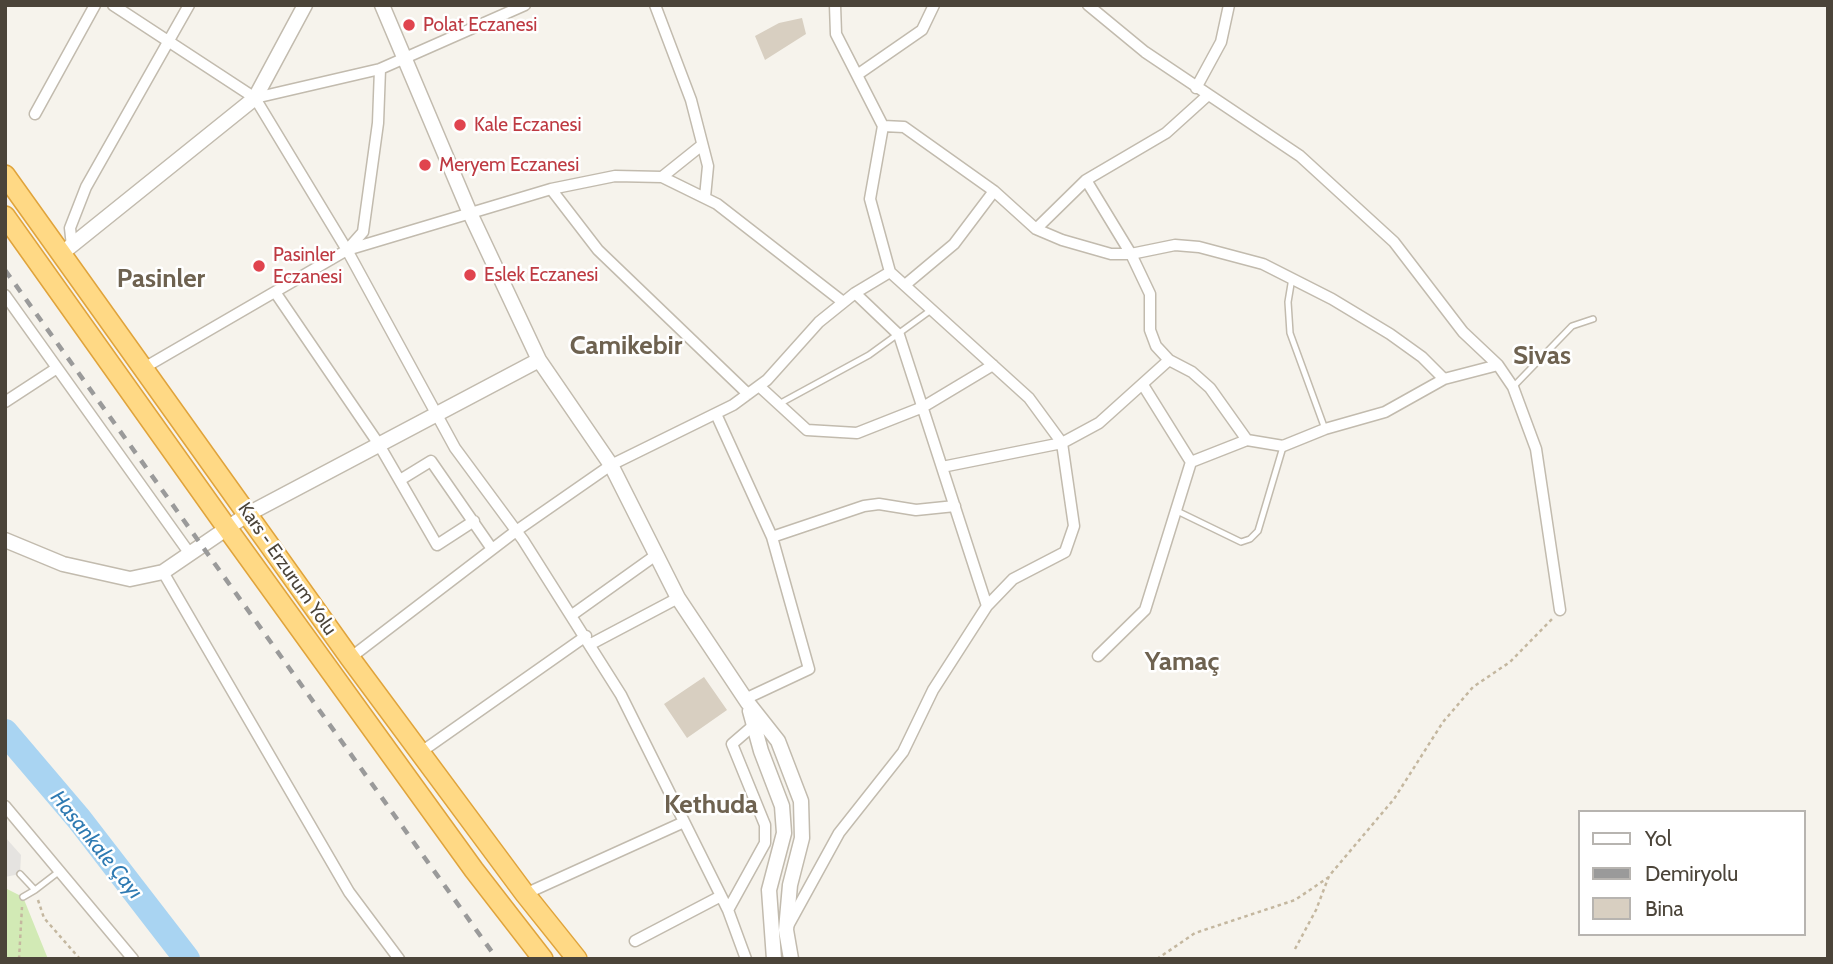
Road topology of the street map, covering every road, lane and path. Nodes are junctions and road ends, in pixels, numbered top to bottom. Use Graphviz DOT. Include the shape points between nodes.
graph roads {
  1 [pos="95,5"];
  2 [pos="113,5"];
  3 [pos="189,5"];
  4 [pos="305,5"];
  5 [pos="382,5"];
  6 [pos="525,5"];
  7 [pos="655,5"];
  8 [pos="835,5"];
  9 [pos="934,5"];
  10 [pos="1088,5"];
  11 [pos="1229,5"];
  12 [pos="170,40"];
  13 [pos="405,60"];
  14 [pos="380,69"];
  15 [pos="857,75"];
  16 [pos="1196,88"];
  17 [pos="1207,96"];
  18 [pos="255,98"];
  19 [pos="34,114"];
  20 [pos="883,126"];
  21 [pos="702,145"];
  22 [pos="5,175"];
  23 [pos="662,177"];
  24 [pos="1086,180"];
  25 [pos="551,188"];
  26 [pos="994,191"];
  27 [pos="705,197"];
  28 [pos="468,211"];
  29 [pos="5,216"];
  30 [pos="1036,229"];
  31 [pos="67,250"];
  32 [pos="347,250"];
  33 [pos="1131,254"];
  34 [pos="890,272"];
  35 [pos="1292,278"];
  36 [pos="905,285"];
  37 [pos="275,292"];
  38 [pos="855,293"];
  39 [pos="5,295"];
  40 [pos="843,302"];
  41 [pos="931,310"];
  42 [pos="1593,319"];
  43 [pos="899,335"];
  44 [pos="538,360"];
  45 [pos="1169,360"];
  46 [pos="993,365"];
  47 [pos="1498,365"];
  48 [pos="57,368"];
  49 [pos="142,369"];
  50 [pos="1444,379"];
  51 [pos="1143,385"];
  52 [pos="759,386"];
  53 [pos="1513,387"];
  54 [pos="748,394"];
  55 [pos="5,402"];
  56 [pos="779,404"];
  57 [pos="923,407"];
  58 [pos="716,414"];
  59 [pos="438,416"];
  60 [pos="1325,429"];
  61 [pos="1247,440"];
  62 [pos="379,443"];
  63 [pos="1062,443"];
  64 [pos="1283,446"];
  65 [pos="1191,461"];
  66 [pos="611,465"];
  67 [pos="942,467"];
  68 [pos="400,480"];
  69 [pos="955,506"];
  70 [pos="1175,510"];
  71 [pos="248,514"];
  72 [pos="474,521"];
  73 [pos="227,528"];
  74 [pos="516,531"];
  75 [pos="772,537"];
  76 [pos="5,540"];
  77 [pos="492,549"];
  78 [pos="190,554"];
  79 [pos="656,555"];
  80 [pos="163,572"];
  81 [pos="678,598"];
  82 [pos="987,606"];
  83 [pos="1560,610"];
  84 [pos="572,615"];
  85 [pos="588,640"];
  86 [pos="1098,656"];
  87 [pos="350,658"];
  88 [pos="746,701"];
  89 [pos="754,725"];
  90 [pos="421,752"];
  91 [pos="5,806"];
  92 [pos="684,822"];
  93 [pos="61,870"];
  94 [pos="20,874"];
  95 [pos="1329,876"];
  96 [pos="35,890"];
  97 [pos="524,894"];
  98 [pos="721,896"];
  99 [pos="23,897"];
  100 [pos="728,910"];
  101 [pos="786,930"];
  102 [pos="635,942"];
  103 [pos="1295,949"];
  104 [pos="19,959"];
  105 [pos="80,959"];
  106 [pos="132,959"];
  107 [pos="399,959"];
  108 [pos="542,959"];
  109 [pos="577,959"];
  110 [pos="746,959"];
  111 [pos="774,959"];
  112 [pos="791,959"];
  113 [pos="1157,959"];
  1 -- 19 [label="street"];
  2 -- 12 [label="street"];
  3 -- 12 [label="street"];
  4 -- 18 [label="street"];
  5 -- 13 [label="street"];
  6 -- 13 [label="street"];
  7 -- 21 [label="street" via="691,100"];
  8 -- 15 [label="street" via="836,34"];
  9 -- 15 [label="street" via="922,30"];
  10 -- 16 [label="street"];
  11 -- 16 [label="street" via="1220,42"];
  12 -- 18 [label="street"];
  12 -- 31 [label="street" via="86,187"];
  13 -- 14 [label="street"];
  13 -- 28 [label="street"];
  14 -- 18 [label="street"];
  14 -- 32 [label="street" via="378,123 363,232"];
  15 -- 20 [label="street"];
  16 -- 17 [label="street"];
  17 -- 24 [label="street" via="1166,133"];
  17 -- 47 [label="street" via="1300,156 1385,233 1463,332"];
  18 -- 31 [label="street"];
  18 -- 32 [label="street"];
  20 -- 26 [label="street" via="904,127"];
  20 -- 34 [label="street" via="870,199"];
  21 -- 23 [label="street"];
  21 -- 27 [label="street" via="708,177"];
  22 -- 31 [label="highway, Kars - Erzurum Yolu"];
  23 -- 25 [label="street" via="615,176"];
  23 -- 27 [label="street"];
  24 -- 30 [label="street"];
  24 -- 33 [label="street"];
  25 -- 28 [label="street"];
  25 -- 54 [label="street" via="598,250"];
  26 -- 30 [label="street"];
  26 -- 36 [label="street" via="954,244"];
  27 -- 40 [label="street"];
  28 -- 32 [label="street"];
  28 -- 44 [label="street"];
  29 -- 73 [label="highway, Kars - Erzurum Yolu"];
  30 -- 33 [label="street" via="1111,254"];
  31 -- 49 [label="highway, Kars - Erzurum Yolu"];
  32 -- 37 [label="street"];
  32 -- 59 [label="street"];
  33 -- 35 [label="street" via="1175,245 1199,247 1263,264"];
  33 -- 45 [label="street" via="1150,294 1151,335"];
  34 -- 36 [label="street"];
  34 -- 38 [label="street"];
  35 -- 50 [label="street" via="1390,334"];
  35 -- 60 [label="lane" via="1287,302 1290,332"];
  36 -- 41 [label="street"];
  37 -- 49 [label="street"];
  37 -- 62 [label="street"];
  38 -- 40 [label="street"];
  38 -- 43 [label="street"];
  39 -- 48 [label="street"];
  40 -- 52 [label="street"];
  41 -- 43 [label="lane"];
  41 -- 46 [label="street"];
  42 -- 53 [label="lane" via="1572,326"];
  43 -- 56 [label="lane"];
  43 -- 57 [label="street"];
  44 -- 59 [label="street"];
  44 -- 66 [label="street"];
  45 -- 51 [label="street"];
  45 -- 61 [label="street" via="1210,388"];
  46 -- 57 [label="street"];
  46 -- 63 [label="street" via="1029,398"];
  47 -- 50 [label="street"];
  47 -- 53 [label="street"];
  48 -- 55 [label="street"];
  48 -- 78 [label="street"];
  49 -- 71 [label="highway, Kars - Erzurum Yolu"];
  50 -- 60 [label="street" via="1385,412"];
  51 -- 63 [label="street" via="1099,423"];
  51 -- 65 [label="street"];
  52 -- 54 [label="street"];
  52 -- 56 [label="street"];
  53 -- 83 [label="street" via="1536,449"];
  54 -- 58 [label="street"];
  56 -- 57 [label="street" via="807,430 857,433"];
  57 -- 67 [label="street"];
  58 -- 66 [label="street"];
  58 -- 75 [label="street"];
  59 -- 62 [label="street"];
  59 -- 74 [label="street" via="455,448"];
  60 -- 64 [label="street"];
  61 -- 64 [label="street"];
  61 -- 65 [label="street"];
  62 -- 68 [label="street"];
  62 -- 71 [label="street"];
  63 -- 67 [label="street"];
  63 -- 82 [label="street" via="1074,526 1065,552 1013,579"];
  64 -- 70 [label="lane" via="1258,531 1251,539 1241,542"];
  65 -- 70 [label="street"];
  66 -- 74 [label="street"];
  66 -- 79 [label="street"];
  67 -- 69 [label="street"];
  68 -- 72 [label="street" via="431,461"];
  68 -- 72 [label="street" via="437,545"];
  69 -- 75 [label="street" via="916,510 864,506"];
  69 -- 82 [label="street"];
  70 -- 86 [label="street" via="1145,610"];
  71 -- 73 [label="street"];
  71 -- 87 [label="highway, Kars - Erzurum Yolu"];
  72 -- 77 [label="street"];
  73 -- 78 [label="street"];
  73 -- 108 [label="highway, Kars - Erzurum Yolu"];
  74 -- 77 [label="street"];
  74 -- 84 [label="street"];
  75 -- 88 [label="street" via="809,669"];
  76 -- 80 [label="street" via="63,564 130,579"];
  77 -- 87 [label="street"];
  78 -- 80 [label="street"];
  79 -- 81 [label="street"];
  79 -- 84 [label="street"];
  80 -- 107 [label="street" via="349,892"];
  81 -- 85 [label="street"];
  81 -- 88 [label="street"];
  82 -- 101 [label="street" via="933,690 903,752 839,833"];
  83 -- 95 [label="path" via="1510,662 1473,687 1443,722 1394,799"];
  84 -- 85 [label="street"];
  85 -- 90 [label="street"];
  85 -- 92 [label="street" via="621,695"];
  87 -- 90 [label="highway, Kars - Erzurum Yolu"];
  88 -- 89 [label="street"];
  88 -- 101 [label="street" via="778,741 801,802 802,838 790,885"];
  89 -- 100 [label="street" via="732,744 765,825 765,843"];
  89 -- 111 [label="street" via="782,806 784,833 769,890"];
  90 -- 97 [label="highway, Kars - Erzurum Yolu"];
  91 -- 93 [label="street"];
  92 -- 97 [label="street"];
  92 -- 98 [label="street"];
  93 -- 96 [label="lane"];
  93 -- 106 [label="street"];
  94 -- 96 [label="lane"];
  95 -- 103 [label="path"];
  95 -- 113 [label="path" via="1295,900 1195,933"];
  96 -- 99 [label="lane"];
  96 -- 105 [label="path" via="44,918"];
  97 -- 109 [label="highway, Kars - Erzurum Yolu"];
  98 -- 100 [label="street"];
  98 -- 102 [label="street"];
  99 -- 104 [label="path"];
  100 -- 110 [label="street"];
  101 -- 112 [label="street"];
}
